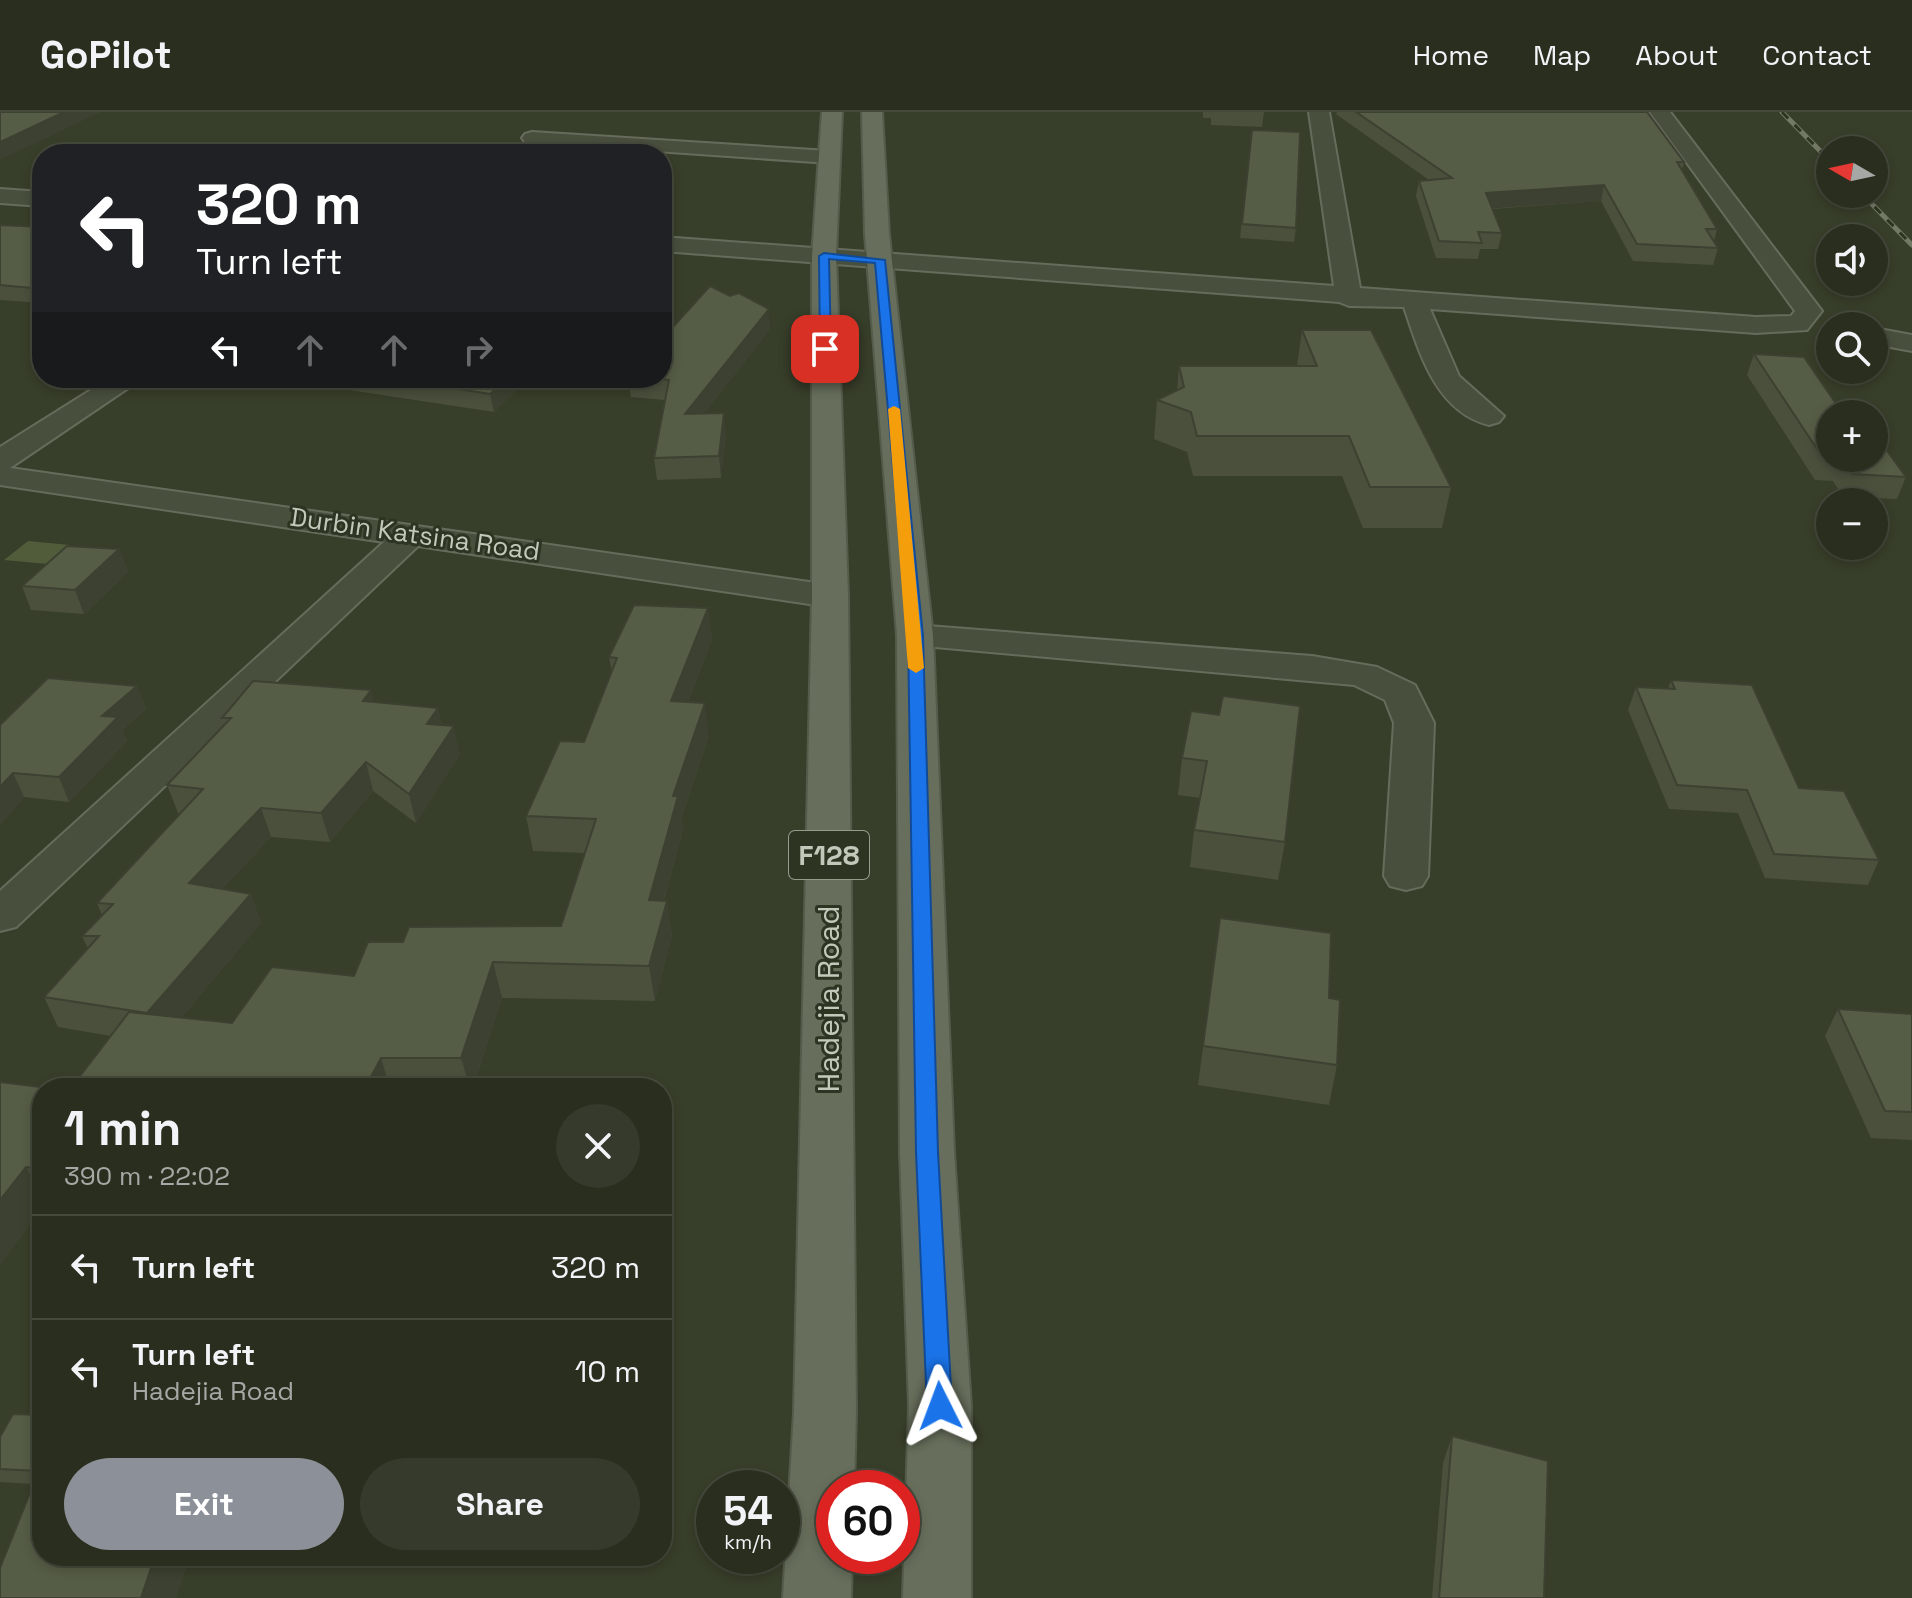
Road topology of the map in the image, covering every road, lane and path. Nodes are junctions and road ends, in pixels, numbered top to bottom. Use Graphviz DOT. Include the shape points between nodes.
graph roads {
  1 [pos="832,112"];
  2 [pos="872,112"];
  3 [pos="1319,112"];
  4 [pos="1660,112"];
  5 [pos="532,138"];
  6 [pos="626,144"];
  7 [pos="672,147"];
  8 [pos="829,157"];
  9 [pos="0,196"];
  10 [pos="32,198"];
  11 [pos="672,245"];
  12 [pos="824,256"];
  13 [pos="880,260"];
  14 [pos="1349,298"];
  15 [pos="1415,302"];
  16 [pos="1798,324"];
  17 [pos="1816,327"];
  18 [pos="1888,339"];
  19 [pos="1912,343"];
  20 [pos="113,388"];
  21 [pos="1489,416"];
  22 [pos="0,461"];
  23 [pos="0,476"];
  24 [pos="413,533"];
  25 [pos="830,596"];
  26 [pos="915,636"];
  27 [pos="1406,876"];
  28 [pos="0,916"];
  29 [pos="817,1598"];
  30 [pos="937,1598"];
  1 -- 8 [label="main road, Hadejia Road / F128"];
  2 -- 13 [label="main road"];
  3 -- 14 [label="street"];
  4 -- 16 [label="street" via="1809,311"];
  5 -- 6 [label="street"];
  7 -- 8 [label="street"];
  8 -- 12 [label="main road, Hadejia Road / F128"];
  9 -- 10 [label="street"];
  11 -- 12 [label="street"];
  12 -- 13 [label="street"];
  12 -- 25 [label="main road, Hadejia Road / F128"];
  13 -- 14 [label="street"];
  13 -- 26 [label="main road"];
  14 -- 15 [label="street"];
  15 -- 16 [label="street"];
  15 -- 21 [label="street" via="1444,379 1462,400"];
  16 -- 17 [label="street"];
  18 -- 19 [label="street"];
  20 -- 22 [label="street"];
  23 -- 24 [label="street, Durbin Katsina Road"];
  24 -- 25 [label="street, Durbin Katsina Road"];
  24 -- 28 [label="street"];
  25 -- 29 [label="main road, Hadejia Road / F128" via="825,1412"];
  26 -- 27 [label="street" via="1312,667 1364,675 1401,693 1414,723"];
  26 -- 30 [label="main road" via="927,1152 940,1406"];
}
